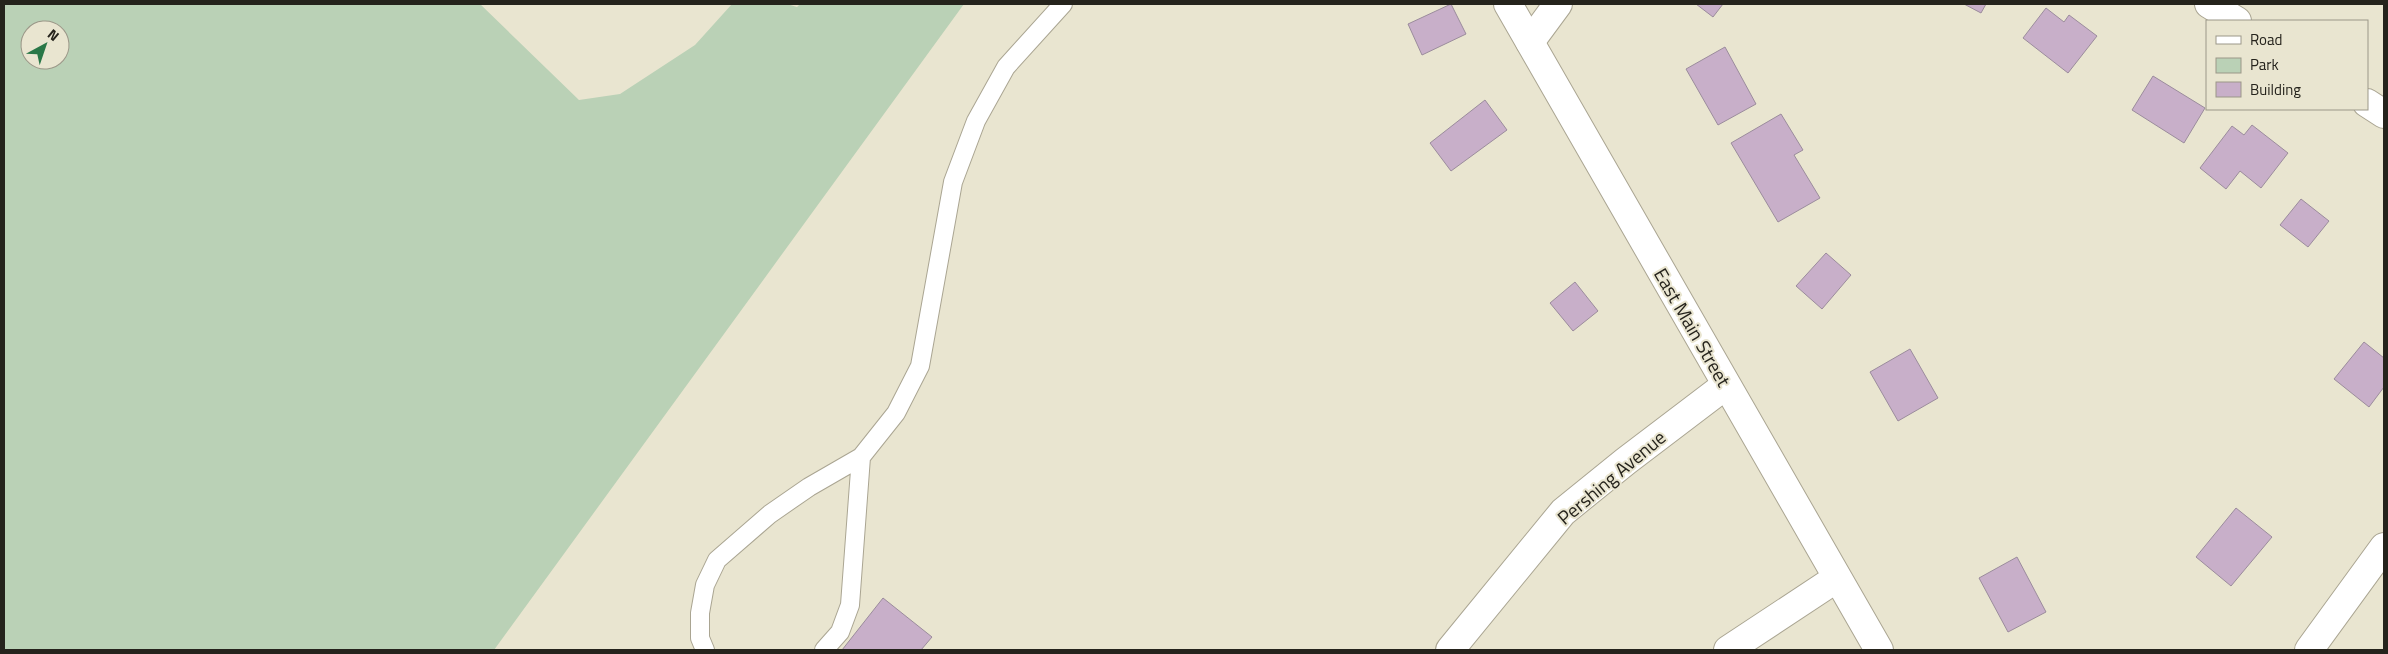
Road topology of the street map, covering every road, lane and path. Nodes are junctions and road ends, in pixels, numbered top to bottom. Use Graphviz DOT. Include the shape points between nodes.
graph roads {
  1 [pos="1063,4"];
  2 [pos="1508,4"];
  3 [pos="1558,4"];
  4 [pos="2209,4"];
  5 [pos="2235,20"];
  6 [pos="1530,42"];
  7 [pos="2368,104"];
  8 [pos="2384,114"];
  9 [pos="1726,386"];
  10 [pos="861,457"];
  11 [pos="2384,547"];
  12 [pos="1837,578"];
  13 [pos="705,650"];
  14 [pos="824,650"];
  15 [pos="1450,650"];
  16 [pos="1728,650"];
  17 [pos="1879,650"];
  18 [pos="2309,650"];
  1 -- 10 [label="lane" via="1006,67 976,121 953,182 920,366 896,413"];
  2 -- 6 [label="main road, East Main Street"];
  3 -- 6 [label="main road"];
  4 -- 5 [label="main road"];
  6 -- 9 [label="main road, East Main Street"];
  7 -- 8 [label="main road"];
  9 -- 12 [label="main road, East Main Street"];
  9 -- 15 [label="main road, Pershing Avenue" via="1562,512"];
  10 -- 13 [label="lane" via="770,514 716,560 704,585 700,613 700,638"];
  10 -- 14 [label="lane" via="850,606 840,632"];
  11 -- 18 [label="main road"];
  12 -- 16 [label="main road"];
  12 -- 17 [label="main road, East Main Street"];
}
